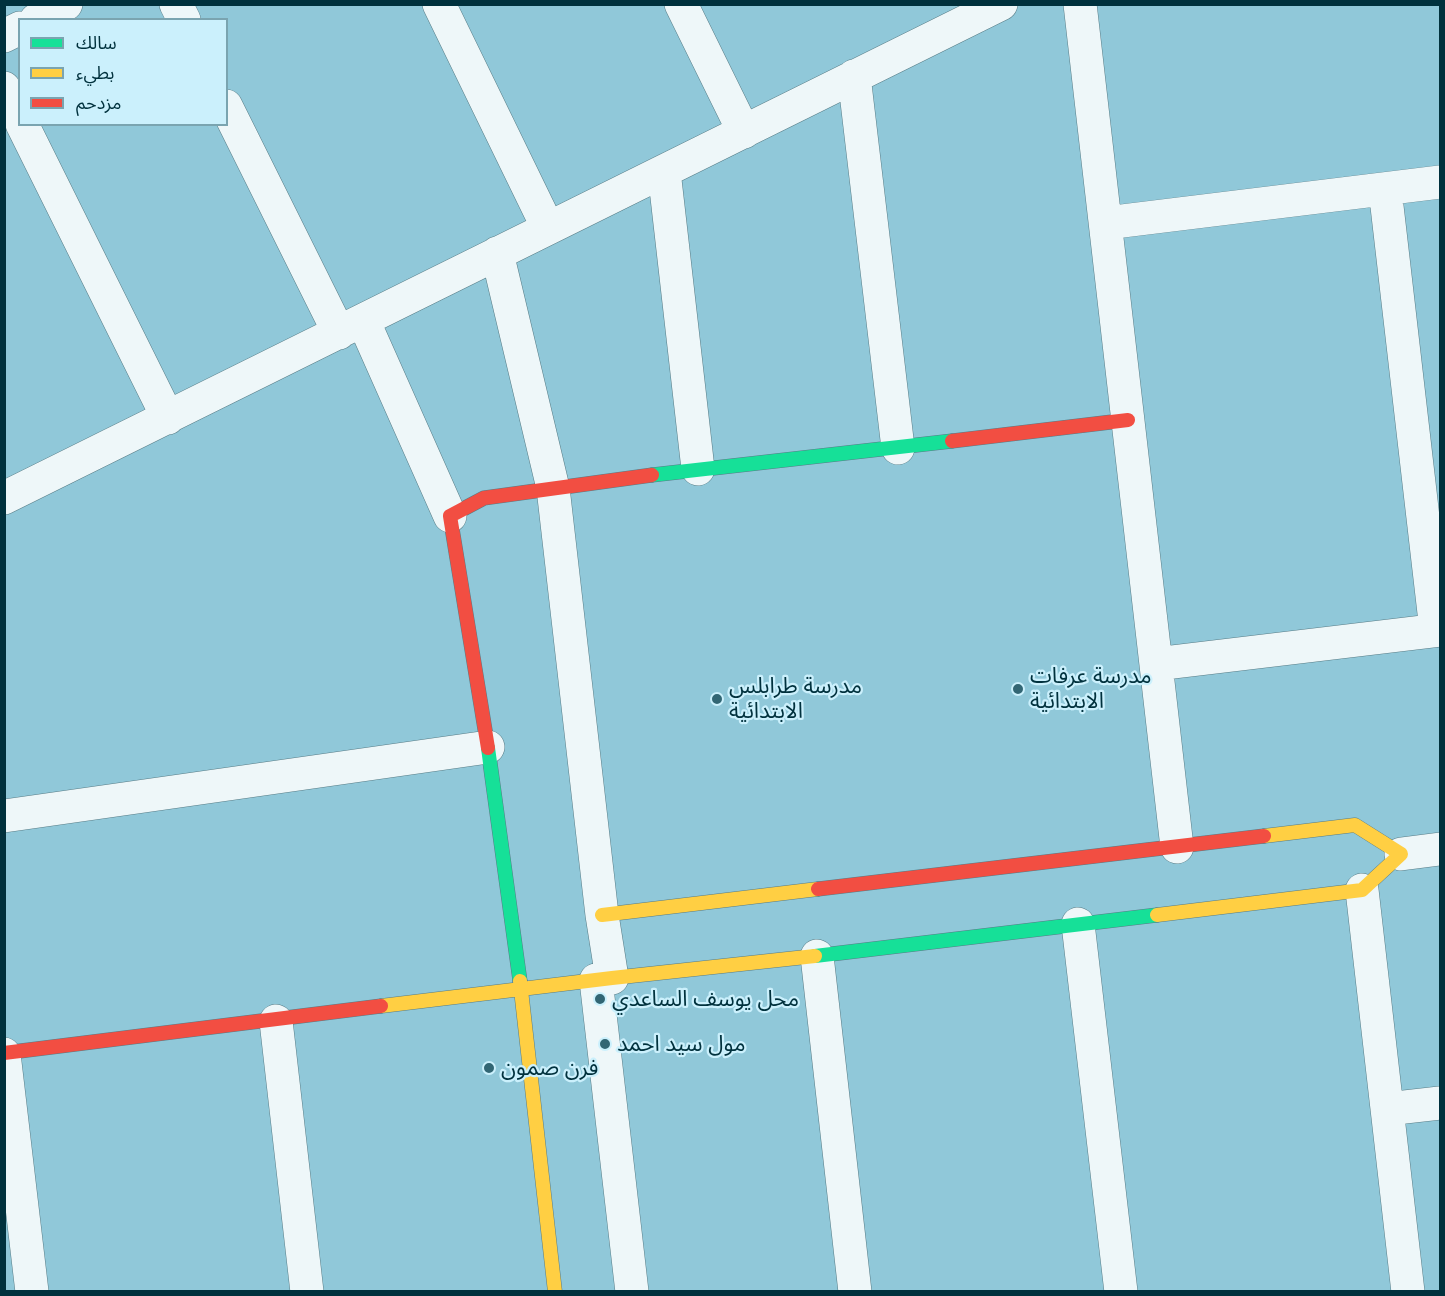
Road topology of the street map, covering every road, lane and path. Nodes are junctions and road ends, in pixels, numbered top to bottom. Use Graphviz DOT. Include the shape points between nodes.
graph roads {
  1 [pos="66,4"];
  2 [pos="176,4"];
  3 [pos="439,4"];
  4 [pos="681,4"];
  5 [pos="1001,4"];
  6 [pos="1080,4"];
  7 [pos="40,18"];
  8 [pos="183,18"];
  9 [pos="18,29"];
  10 [pos="4,36"];
  11 [pos="854,76"];
  12 [pos="4,88"];
  13 [pos="228,110"];
  14 [pos="18,115"];
  15 [pos="23,126"];
  16 [pos="744,132"];
  17 [pos="664,171"];
  18 [pos="1440,182"];
  19 [pos="1385,189"];
  20 [pos="1106,223"];
  21 [pos="548,228"];
  22 [pos="498,253"];
  23 [pos="351,327"];
  24 [pos="168,418"];
  25 [pos="1128,420"];
  26 [pos="898,448"];
  27 [pos="698,469"];
  28 [pos="554,488"];
  29 [pos="4,498"];
  30 [pos="450,516"];
  31 [pos="1438,630"];
  32 [pos="1156,664"];
  33 [pos="488,747"];
  34 [pos="4,816"];
  35 [pos="1178,847"];
  36 [pos="1440,849"];
  37 [pos="1401,854"];
  38 [pos="1362,890"];
  39 [pos="602,915"];
  40 [pos="1078,924"];
  41 [pos="817,956"];
  42 [pos="604,979"];
  43 [pos="520,990"];
  44 [pos="276,1021"];
  45 [pos="4,1053"];
  46 [pos="1440,1103"];
  47 [pos="1387,1109"];
  48 [pos="32,1292"];
  49 [pos="308,1292"];
  50 [pos="555,1292"];
  51 [pos="632,1292"];
  52 [pos="855,1292"];
  53 [pos="1121,1292"];
  54 [pos="1408,1292"];
  1 -- 7 [label="street"];
  2 -- 8 [label="street"];
  3 -- 21 [label="street"];
  4 -- 16 [label="street"];
  5 -- 11 [label="street"];
  6 -- 20 [label="street"];
  9 -- 10 [label="street"];
  11 -- 16 [label="street"];
  11 -- 26 [label="street"];
  12 -- 14 [label="street"];
  13 -- 23 [label="street"];
  15 -- 24 [label="street"];
  16 -- 17 [label="street"];
  17 -- 21 [label="street"];
  17 -- 27 [label="street"];
  18 -- 19 [label="street"];
  19 -- 20 [label="street"];
  19 -- 31 [label="street"];
  20 -- 25 [label="street"];
  21 -- 22 [label="street"];
  22 -- 23 [label="street"];
  22 -- 28 [label="street"];
  23 -- 24 [label="street"];
  23 -- 30 [label="street"];
  24 -- 29 [label="street"];
  25 -- 26 [label="street"];
  25 -- 32 [label="street"];
  26 -- 27 [label="street"];
  27 -- 28 [label="street"];
  28 -- 30 [label="street" via="484,498"];
  28 -- 39 [label="street"];
  30 -- 33 [label="street"];
  31 -- 32 [label="street"];
  32 -- 35 [label="street"];
  33 -- 34 [label="street"];
  33 -- 43 [label="street"];
  35 -- 37 [label="street" via="1354,825"];
  35 -- 39 [label="street"];
  36 -- 37 [label="street"];
  37 -- 38 [label="street"];
  38 -- 40 [label="street"];
  38 -- 47 [label="street"];
  39 -- 42 [label="street"];
  40 -- 41 [label="street"];
  40 -- 53 [label="street"];
  41 -- 42 [label="street"];
  41 -- 52 [label="street"];
  42 -- 43 [label="street"];
  42 -- 51 [label="street"];
  43 -- 44 [label="street"];
  43 -- 50 [label="street"];
  44 -- 45 [label="street"];
  44 -- 49 [label="street"];
  45 -- 48 [label="street"];
  46 -- 47 [label="street"];
  47 -- 54 [label="street"];
}
